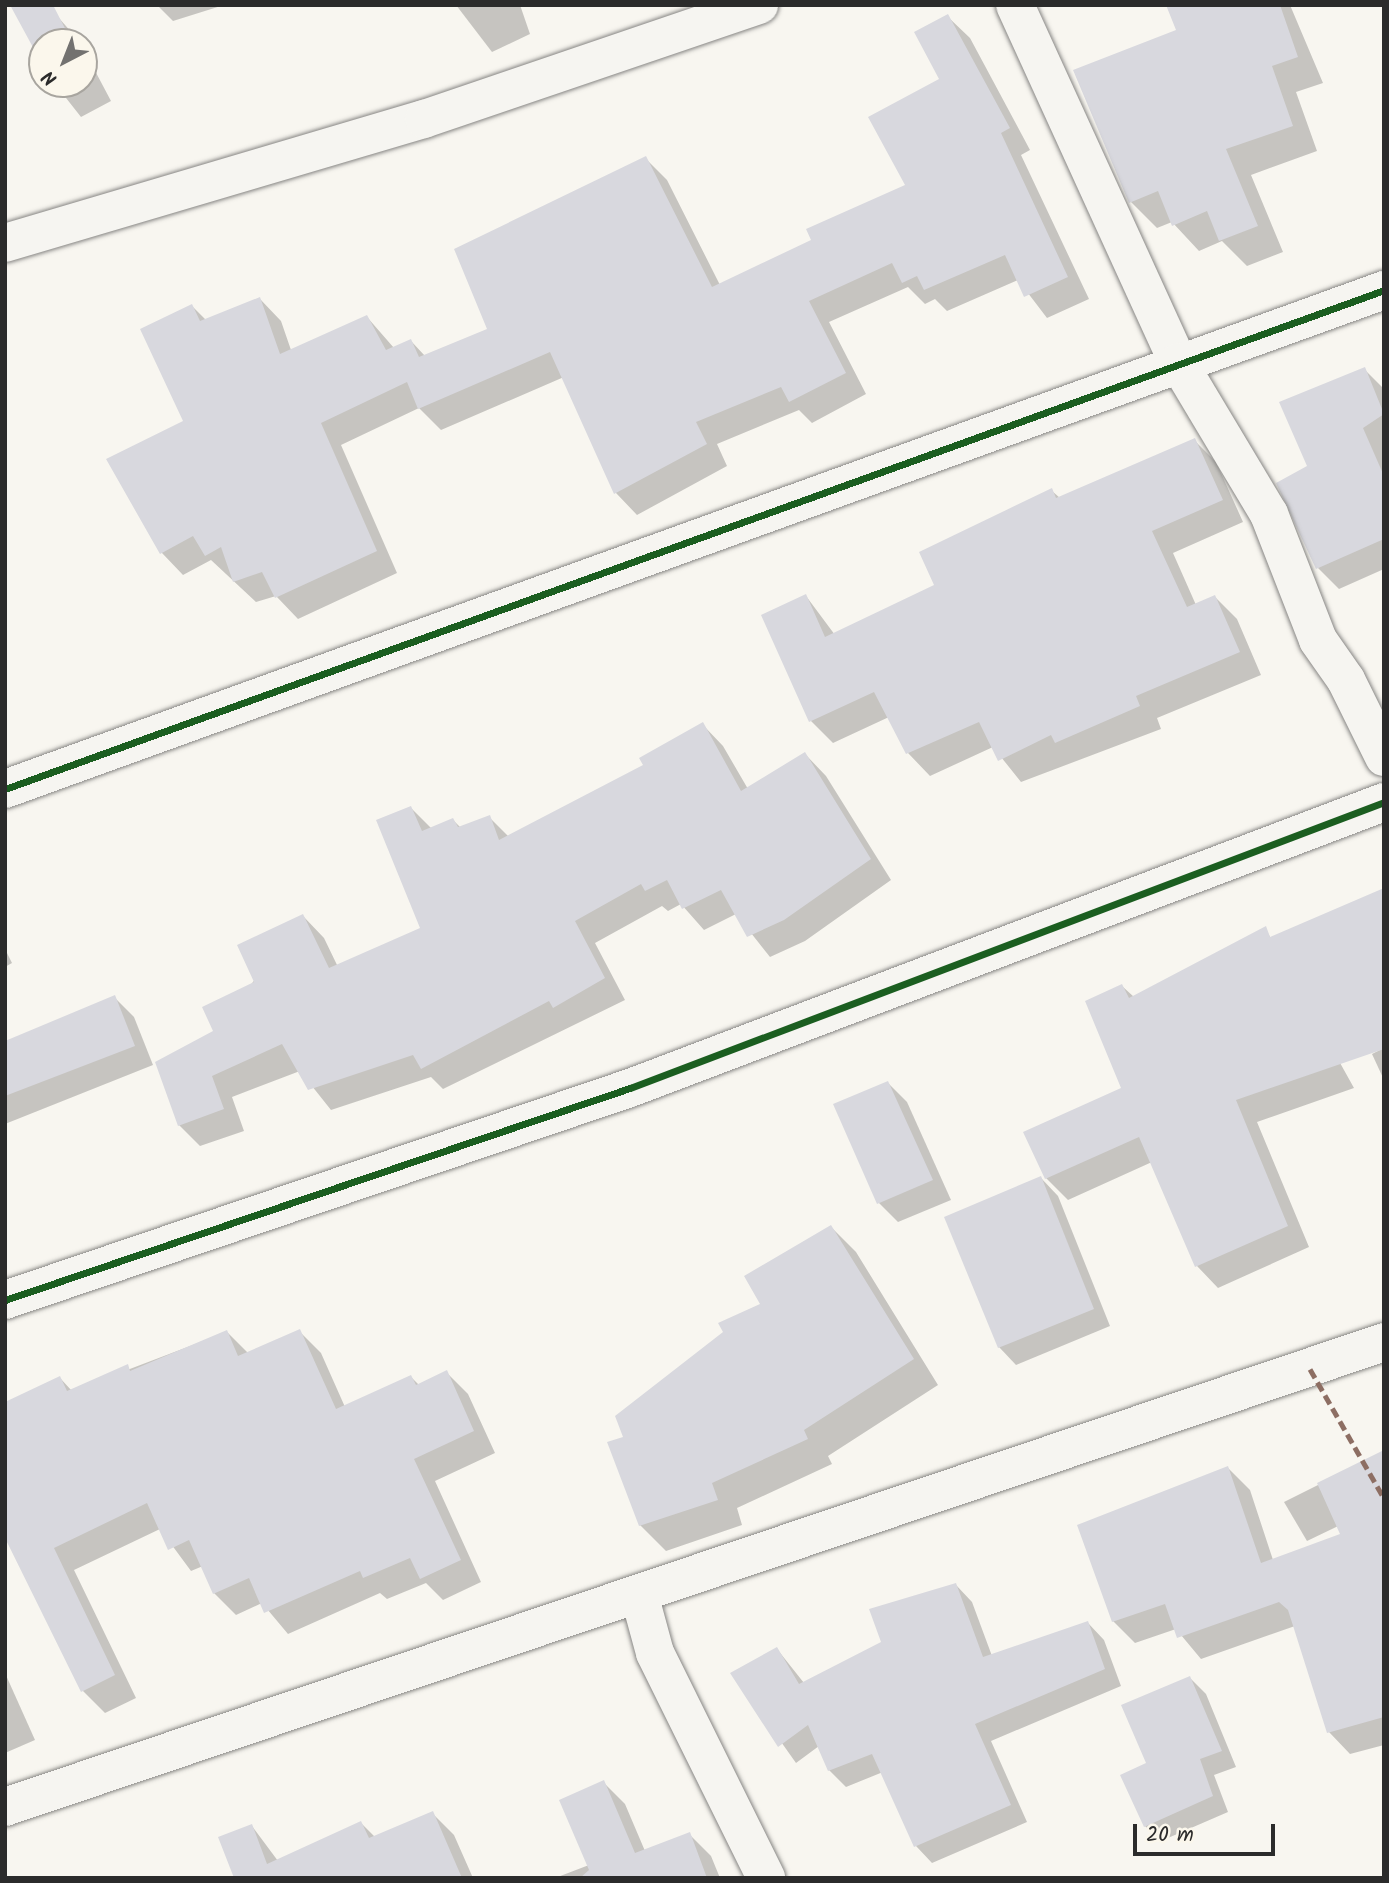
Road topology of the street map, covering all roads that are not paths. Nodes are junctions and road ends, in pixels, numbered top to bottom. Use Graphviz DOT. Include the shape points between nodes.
graph roads {
  1 [pos="759,5"];
  2 [pos="1015,5"];
  3 [pos="5,243"];
  4 [pos="1384,290"];
  5 [pos="1178,362"];
  6 [pos="1384,757"];
  7 [pos="5,789"];
  8 [pos="1384,802"];
  9 [pos="5,1300"];
  10 [pos="1384,1342"];
  11 [pos="639,1594"];
  12 [pos="5,1807"];
  13 [pos="766,1878"];
  1 -- 3 [label="street" via="424,120"];
  2 -- 5 [label="street"];
  4 -- 5 [label="street"];
  5 -- 6 [label="street" via="1269,514 1318,640 1346,680"];
  5 -- 7 [label="street"];
  8 -- 9 [label="street" via="630,1088"];
  10 -- 11 [label="street"];
  11 -- 12 [label="street"];
  11 -- 13 [label="street" via="655,1653"];
}
